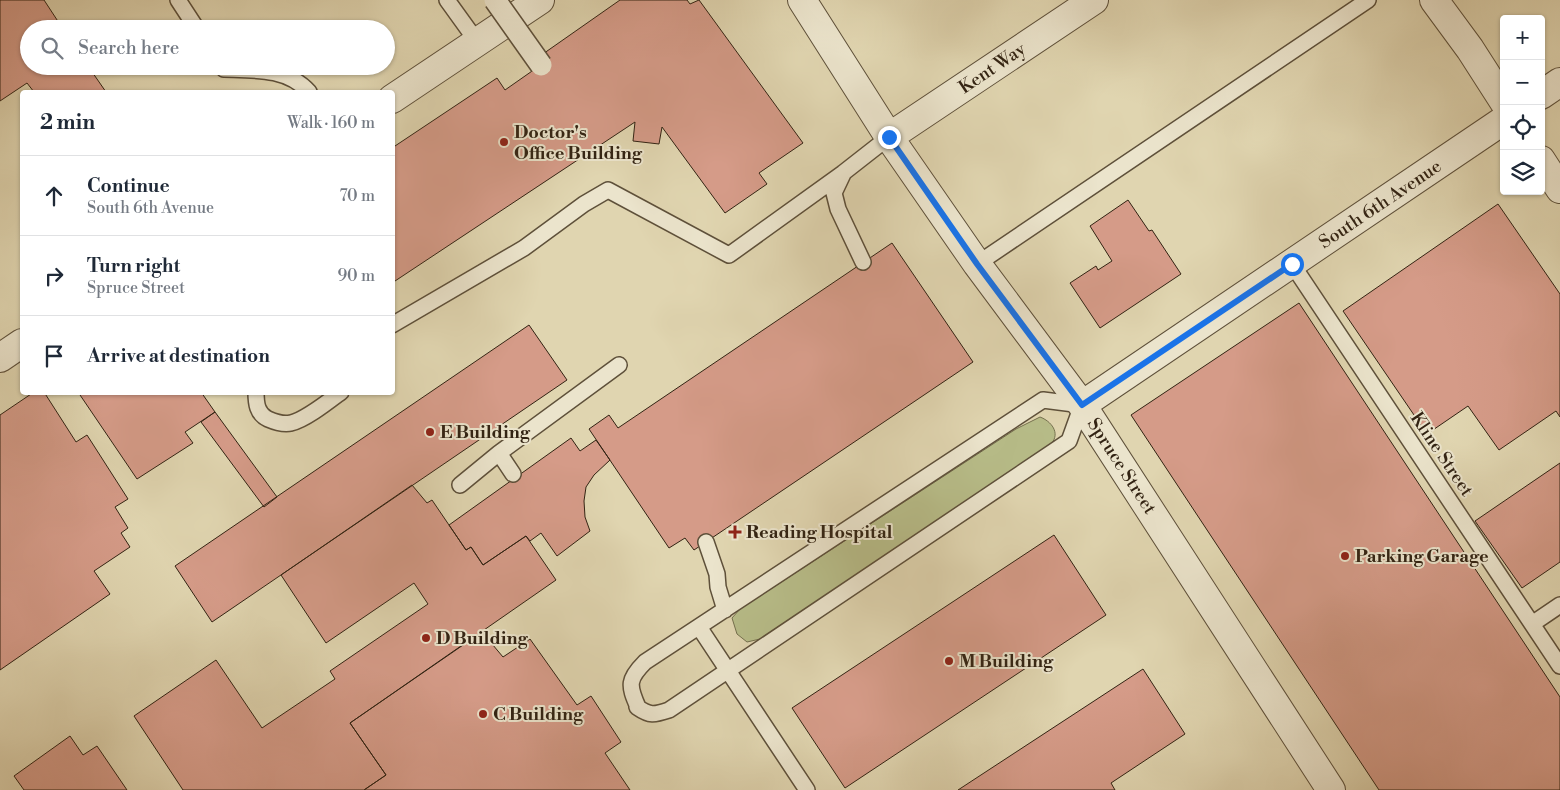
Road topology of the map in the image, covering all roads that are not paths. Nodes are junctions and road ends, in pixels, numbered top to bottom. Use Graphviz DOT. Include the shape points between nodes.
graph roads {
  1 [pos="178,0"];
  2 [pos="447,0"];
  3 [pos="495,0"];
  4 [pos="540,0"];
  5 [pos="1094,0"];
  6 [pos="1368,0"];
  7 [pos="1434,0"];
  8 [pos="811,4"];
  9 [pos="191,20"];
  10 [pos="478,43"];
  11 [pos="541,65"];
  12 [pos="282,75"];
  13 [pos="1560,82"];
  14 [pos="307,90"];
  15 [pos="1545,92"];
  16 [pos="1500,96"];
  17 [pos="395,97"];
  18 [pos="1500,123"];
  19 [pos="889,137"];
  20 [pos="1545,166"];
  21 [pos="843,173"];
  22 [pos="1560,189"];
  23 [pos="863,262"];
  24 [pos="977,264"];
  25 [pos="1292,264"];
  26 [pos="395,323"];
  27 [pos="20,344"];
  28 [pos="0,358"];
  29 [pos="619,365"];
  30 [pos="256,395"];
  31 [pos="338,395"];
  32 [pos="1082,405"];
  33 [pos="499,453"];
  34 [pos="513,474"];
  35 [pos="460,485"];
  36 [pos="706,542"];
  37 [pos="1560,605"];
  38 [pos="725,610"];
  39 [pos="1532,624"];
  40 [pos="699,627"];
  41 [pos="1558,659"];
  42 [pos="729,672"];
  43 [pos="807,790"];
  44 [pos="1331,790"];
  1 -- 9 [label="lane"];
  2 -- 10 [label="lane"];
  3 -- 11 [label="street, bridge"];
  4 -- 10 [label="street"];
  5 -- 19 [label="street, Kent Way"];
  6 -- 24 [label="lane"];
  7 -- 16 [label="street"];
  8 -- 19 [label="street, Spruce Street"];
  10 -- 17 [label="street"];
  12 -- 14 [label="lane"];
  13 -- 15 [label="street"];
  18 -- 25 [label="street, South 6th Avenue"];
  19 -- 21 [label="lane"];
  19 -- 24 [label="street, Spruce Street"];
  20 -- 22 [label="street"];
  21 -- 23 [label="lane" via="834,193 838,209"];
  21 -- 26 [label="lane" via="729,255 608,190 524,248"];
  24 -- 32 [label="street, Spruce Street"];
  25 -- 32 [label="street, South 6th Avenue"];
  25 -- 39 [label="lane, Kline Street"];
  27 -- 28 [label="street"];
  29 -- 33 [label="lane"];
  30 -- 31 [label="lane" via="257,408 264,417 277,423 291,423"];
  32 -- 38 [label="lane" via="1043,400"];
  32 -- 42 [label="lane" via="1069,441"];
  32 -- 44 [label="street, Spruce Street"];
  33 -- 34 [label="lane"];
  33 -- 35 [label="lane"];
  36 -- 38 [label="lane"];
  37 -- 39 [label="lane"];
  38 -- 40 [label="lane"];
  39 -- 41 [label="lane, Kline Street"];
  40 -- 42 [label="lane"];
  40 -- 42 [label="lane" via="636,670 630,681 636,707 647,714 669,710"];
  42 -- 43 [label="lane"];
}
